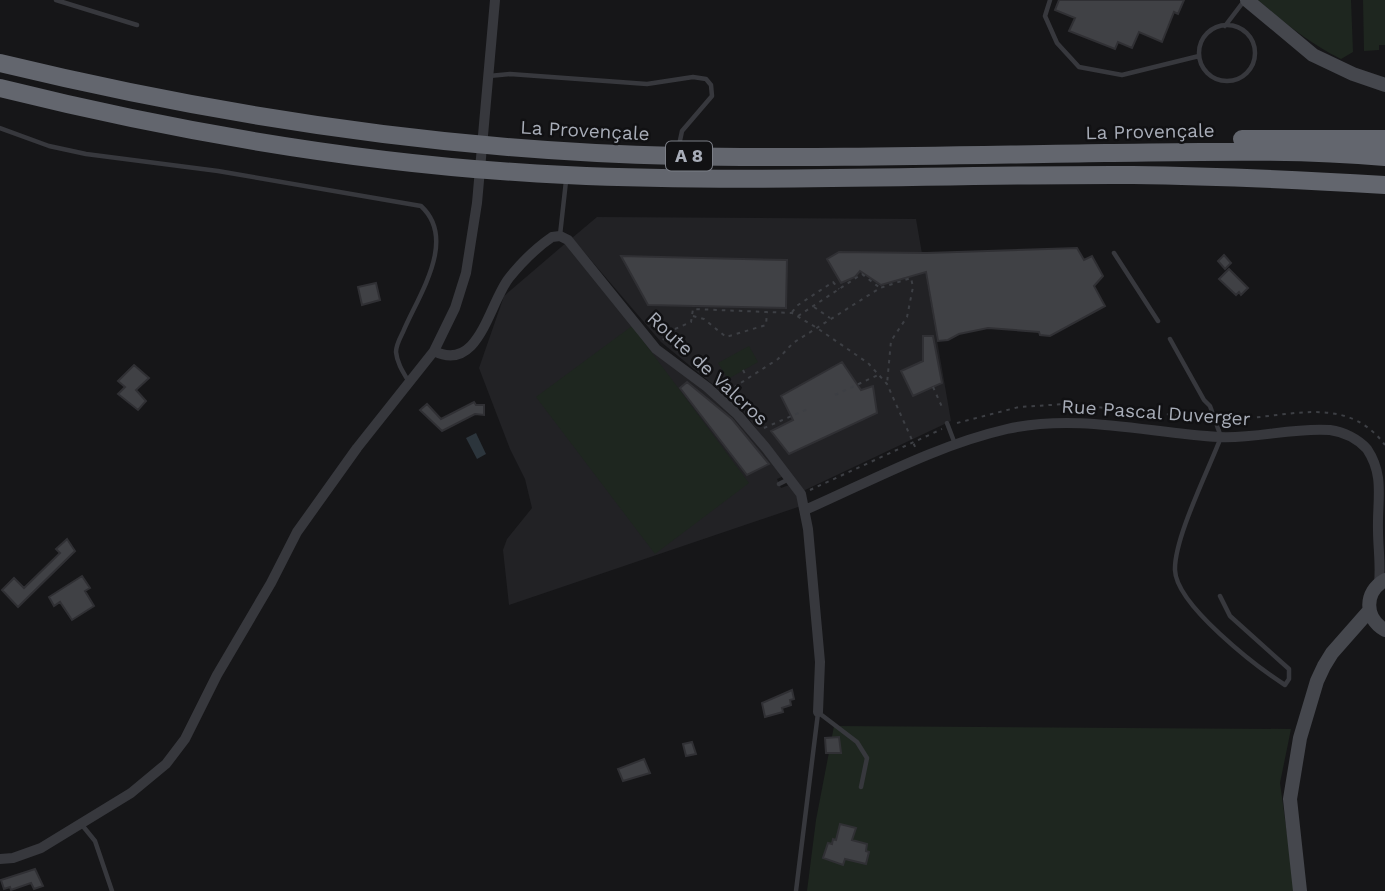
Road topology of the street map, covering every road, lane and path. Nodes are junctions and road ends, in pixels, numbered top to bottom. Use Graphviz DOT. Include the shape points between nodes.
graph roads {
  1 [pos="56,0"];
  2 [pos="495,0"];
  3 [pos="1050,0"];
  4 [pos="1246,0"];
  5 [pos="137,25"];
  6 [pos="1225,26"];
  7 [pos="1199,56"];
  8 [pos="0,63"];
  9 [pos="489,76"];
  10 [pos="1385,85"];
  11 [pos="0,88"];
  12 [pos="0,128"];
  13 [pos="1385,139"];
  14 [pos="677,156"];
  15 [pos="727,156"];
  16 [pos="1385,157"];
  17 [pos="567,175"];
  18 [pos="1385,186"];
  19 [pos="560,236"];
  20 [pos="1114,253"];
  21 [pos="880,288"];
  22 [pos="839,289"];
  23 [pos="819,292"];
  24 [pos="826,298"];
  25 [pos="813,306"];
  26 [pos="767,312"];
  27 [pos="792,313"];
  28 [pos="692,316"];
  29 [pos="798,317"];
  30 [pos="831,319"];
  31 [pos="1158,321"];
  32 [pos="817,328"];
  33 [pos="1170,340"];
  34 [pos="656,349"];
  35 [pos="434,351"];
  36 [pos="743,370"];
  37 [pos="879,375"];
  38 [pos="747,377"];
  39 [pos="409,383"];
  40 [pos="887,384"];
  41 [pos="933,387"];
  42 [pos="835,395"];
  43 [pos="742,403"];
  44 [pos="942,407"];
  45 [pos="810,408"];
  46 [pos="779,422"];
  47 [pos="947,424"];
  48 [pos="781,426"];
  49 [pos="764,428"];
  50 [pos="1221,437"];
  51 [pos="955,444"];
  52 [pos="920,459"];
  53 [pos="1381,462"];
  54 [pos="790,479"];
  55 [pos="779,484"];
  56 [pos="805,510"];
  57 [pos="1383,554"];
  58 [pos="1382,582"];
  59 [pos="1220,596"];
  60 [pos="1369,611"];
  61 [pos="1383,629"];
  62 [pos="1346,639"];
  63 [pos="818,712"];
  64 [pos="861,787"];
  65 [pos="82,825"];
  66 [pos="0,859"];
  67 [pos="113,891"];
  68 [pos="796,891"];
  69 [pos="1300,891"];
  1 -- 5 [label="lane"];
  2 -- 9 [label="street"];
  3 -- 7 [label="lane" via="1045,16 1057,43 1079,67 1122,75"];
  4 -- 6 [label="lane"];
  4 -- 10 [label="street" via="1313,55"];
  6 -- 7 [label="lane" via="1209,32"];
  6 -- 7 [label="lane" via="1243,30 1254,44 1249,71 1233,81 1214,78"];
  8 -- 14 [label="highway, La Provençale / A 8" via="194,106 301,124 433,141"];
  9 -- 14 [label="lane" via="647,83 706,79 712,96 682,131"];
  9 -- 35 [label="street" via="477,202 461,291"];
  11 -- 17 [label="highway, A 8" via="280,145"];
  12 -- 39 [label="lane" via="86,154 421,206 435,224 435,250 424,288 396,349"];
  13 -- 15 [label="highway" via="1084,143"];
  14 -- 15 [label="highway, La Provençale / A 8"];
  15 -- 16 [label="highway, La Provençale / A 8" via="1249,151"];
  17 -- 18 [label="highway, A 8" via="1131,175"];
  17 -- 19 [label="lane"];
  19 -- 34 [label="street, Route de Valcros" via="574,246"];
  19 -- 35 [label="street" via="542,244 509,278 471,348 457,354"];
  20 -- 31 [label="lane"];
  21 -- 22 [label="path" via="862,274"];
  21 -- 30 [label="path"];
  21 -- 40 [label="path" via="911,278 913,287 907,317 891,341"];
  22 -- 23 [label="path" via="833,282"];
  22 -- 24 [label="path"];
  23 -- 24 [label="path"];
  23 -- 27 [label="path"];
  24 -- 25 [label="path"];
  25 -- 29 [label="path"];
  25 -- 30 [label="path"];
  26 -- 27 [label="path"];
  26 -- 28 [label="path" via="693,309"];
  26 -- 28 [label="path" via="766,325 726,337 704,319"];
  27 -- 29 [label="path"];
  28 -- 34 [label="path" via="691,322 668,332"];
  29 -- 32 [label="path"];
  30 -- 32 [label="path"];
  32 -- 37 [label="path"];
  32 -- 38 [label="path"];
  33 -- 50 [label="lane" via="1210,406"];
  34 -- 54 [label="street, Route de Valcros" via="737,414"];
  35 -- 39 [label="street"];
  36 -- 38 [label="path"];
  37 -- 40 [label="path"];
  37 -- 42 [label="path"];
  38 -- 43 [label="path" via="734,389"];
  39 -- 65 [label="street" via="297,532 185,739 166,764"];
  40 -- 52 [label="path"];
  41 -- 44 [label="path"];
  45 -- 46 [label="path"];
  46 -- 48 [label="path"];
  46 -- 49 [label="path"];
  47 -- 51 [label="lane"];
  50 -- 51 [label="street, Rue Pascal Duverger" via="1068,422 1009,428"];
  50 -- 53 [label="street, Rue Pascal Duverger" via="1340,432"];
  50 -- 59 [label="lane" via="1177,551 1175,572 1190,603 1211,625 1285,685 1289,669 1230,616"];
  51 -- 52 [label="street, Rue Pascal Duverger"];
  52 -- 56 [label="street, Rue Pascal Duverger"];
  53 -- 57 [label="street, Rue Pascal Duverger" via="1378,527"];
  54 -- 55 [label="lane"];
  54 -- 56 [label="street, Route de Valcros"];
  56 -- 63 [label="street, Route de Valcros" via="820,662"];
  57 -- 58 [label="street, Rue Pascal Duverger"];
  58 -- 60 [label="street" via="1370,596"];
  60 -- 61 [label="street"];
  60 -- 62 [label="street"];
  61 -- 62 [label="street"];
  62 -- 69 [label="street" via="1332,653 1317,681 1295,760 1290,799"];
  63 -- 64 [label="lane" via="857,742 867,758"];
  63 -- 68 [label="lane, Route de Valcros"];
  65 -- 66 [label="street" via="41,848"];
  65 -- 67 [label="lane" via="95,841"];
}
